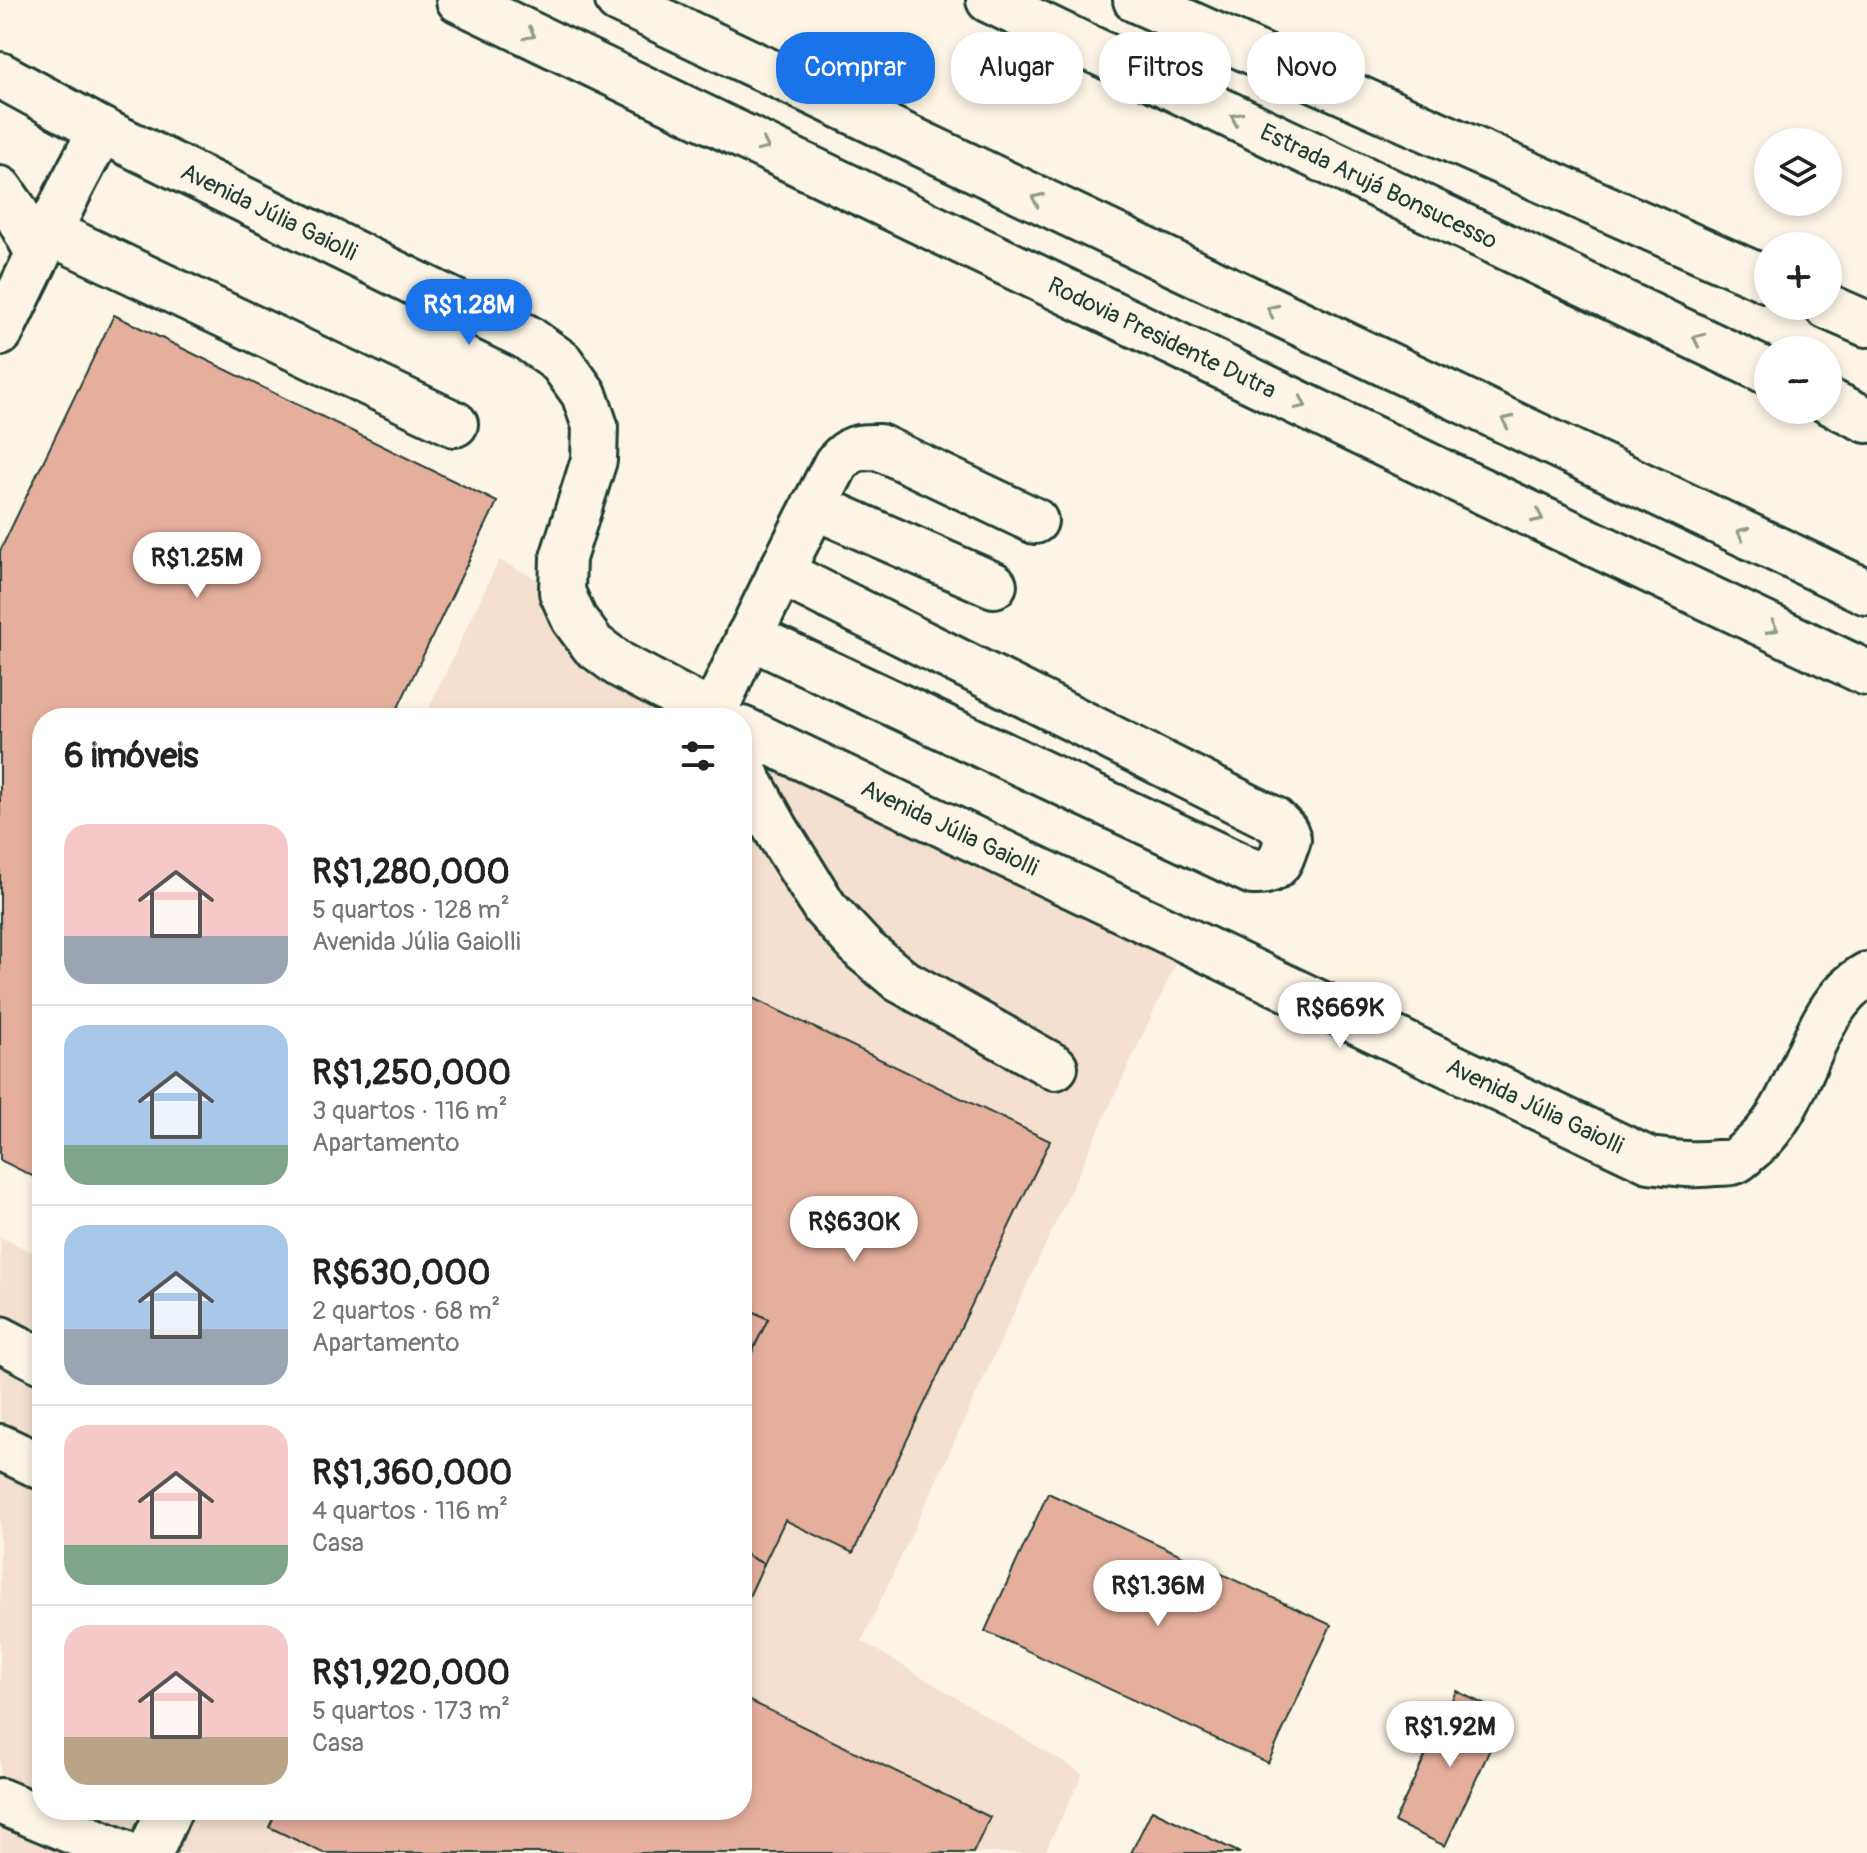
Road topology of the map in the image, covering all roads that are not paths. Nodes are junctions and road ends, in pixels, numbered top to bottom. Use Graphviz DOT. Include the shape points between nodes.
graph roads {
  1 [pos="459,0"];
  2 [pos="618,0"];
  3 [pos="989,0"];
  4 [pos="1136,0"];
  5 [pos="0,75"];
  6 [pos="101,130"];
  7 [pos="0,189"];
  8 [pos="30,251"];
  9 [pos="1754,274"];
  10 [pos="1842,313"];
  11 [pos="1867,324"];
  12 [pos="0,333"];
  13 [pos="1754,365"];
  14 [pos="1842,408"];
  15 [pos="1867,420"];
  16 [pos="455,424"];
  17 [pos="814,506"];
  18 [pos="1035,521"];
  19 [pos="780,572"];
  20 [pos="994,585"];
  21 [pos="1867,592"];
  22 [pos="749,636"];
  23 [pos="1867,673"];
  24 [pos="700,708"];
  25 [pos="726,708"];
  26 [pos="752,734"];
  27 [pos="752,786"];
  28 [pos="1867,975"];
  29 [pos="1055,1067"];
  30 [pos="0,1339"];
  31 [pos="32,1356"];
  32 [pos="0,1447"];
  33 [pos="32,1462"];
  34 [pos="0,1801"];
  35 [pos="32,1814"];
  36 [pos="45,1820"];
  37 [pos="165,1820"];
  38 [pos="124,1853"];
  39 [pos="150,1853"];
  1 -- 23 [label="main road, Rodovia Presidente Dutra, one-way"];
  21 -- 2 [label="main road, one-way"];
  13 -- 3 [label="main road, Estrada Arujá Bonsucesso, one-way"];
  4 -- 9 [label="main road"];
  5 -- 6 [label="main road, Avenida Júlia Gaiolli"];
  6 -- 8 [label="main road"];
  6 -- 24 [label="main road, Avenida Júlia Gaiolli" via="526,337 561,362 584,394 595,426 594,460 563,558 562,592 593,645"];
  7 -- 8 [label="main road"];
  8 -- 12 [label="main road"];
  8 -- 16 [label="main road"];
  10 -- 11 [label="main road"];
  14 -- 15 [label="main road"];
  17 -- 18 [label="main road" via="847,451 879,447"];
  17 -- 19 [label="main road"];
  17 -- 20 [label="main road"];
  19 -- 22 [label="main road"];
  19 -- 22 [label="main road" via="1273,819 1288,839 1278,866 1253,872"];
  22 -- 25 [label="main road"];
  26 -- 28 [label="main road, Avenida Júlia Gaiolli" via="1649,1160 1694,1166 1735,1161 1763,1140 1784,1111 1837,1003"];
  27 -- 29 [label="main road" via="825,908 864,950 900,980"];
  30 -- 31 [label="main road"];
  32 -- 33 [label="main road"];
  34 -- 35 [label="main road"];
  36 -- 38 [label="main road"];
  37 -- 39 [label="main road"];
}
